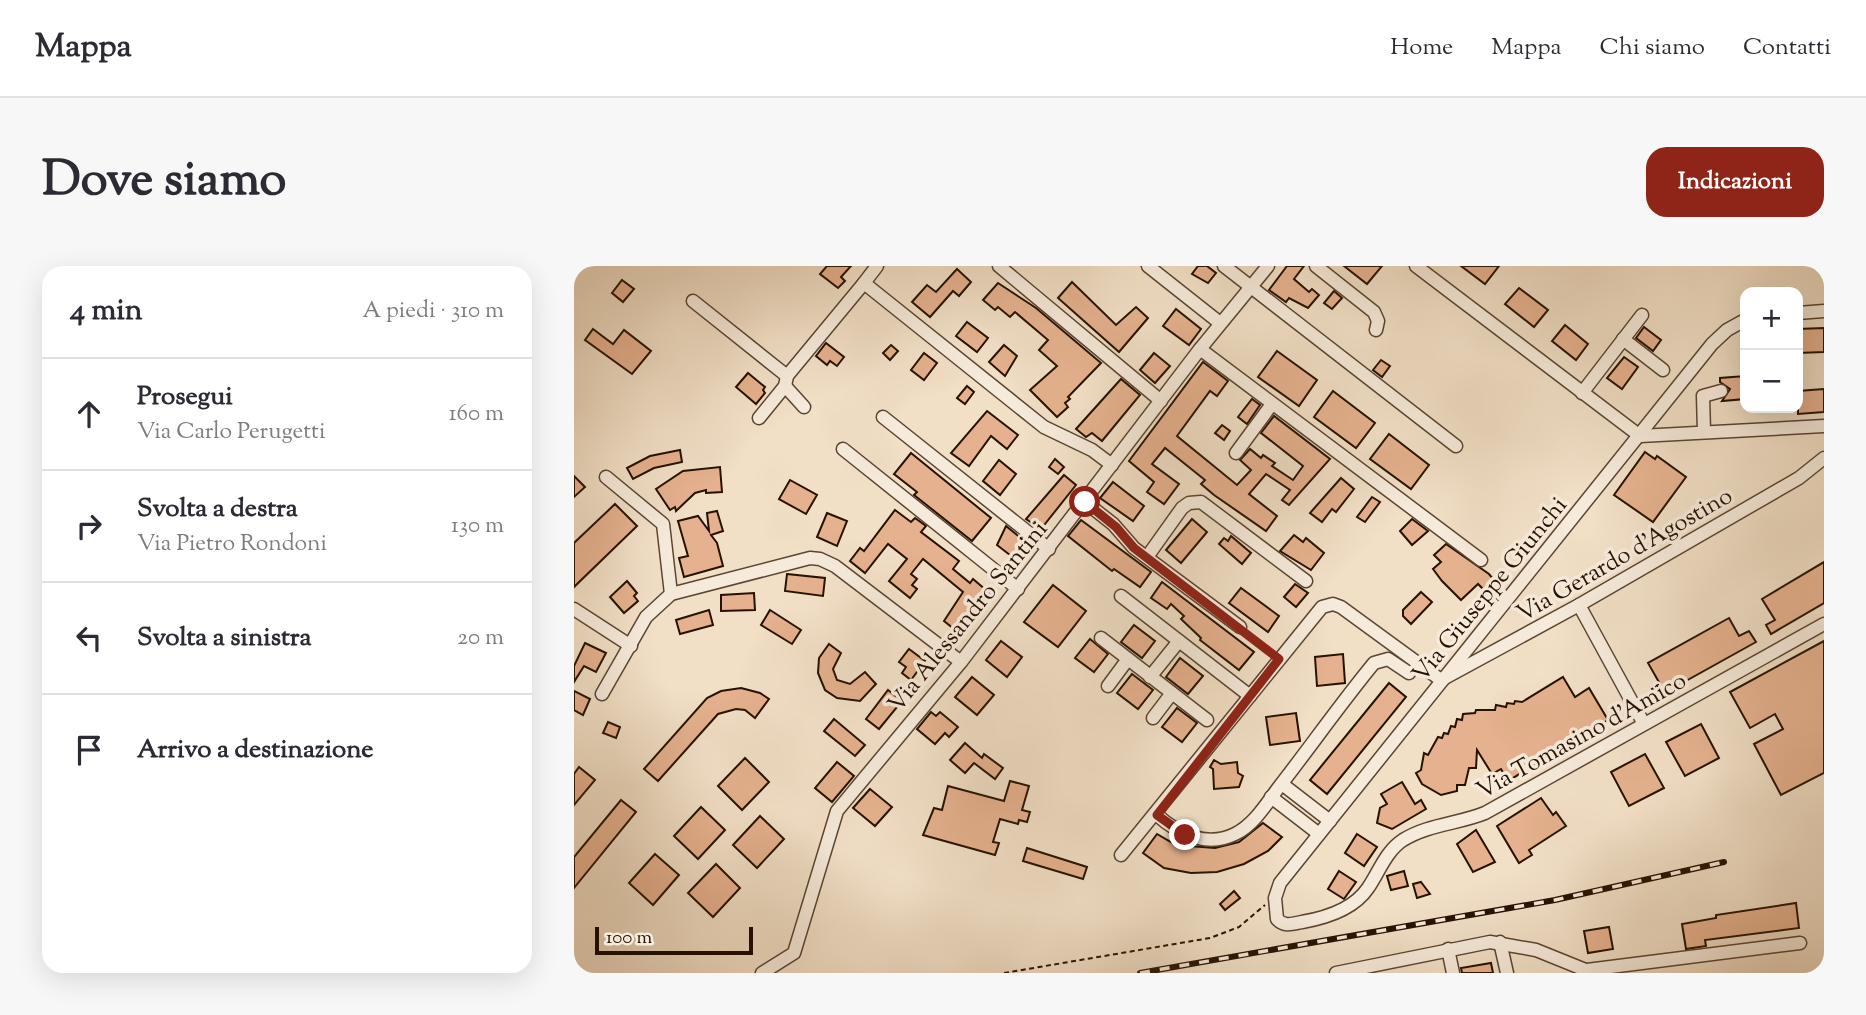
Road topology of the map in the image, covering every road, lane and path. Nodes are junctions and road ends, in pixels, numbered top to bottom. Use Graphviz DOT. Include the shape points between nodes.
graph roads {
  1 [pos="877,266"];
  2 [pos="999,266"];
  3 [pos="1148,266"];
  4 [pos="1224,266"];
  5 [pos="1268,266"];
  6 [pos="1316,266"];
  7 [pos="1416,266"];
  8 [pos="864,283"];
  9 [pos="1251,287"];
  10 [pos="693,301"];
  11 [pos="1824,312"];
  12 [pos="1803,313"];
  13 [pos="1642,315"];
  14 [pos="1220,323"];
  15 [pos="1740,324"];
  16 [pos="1376,330"];
  17 [pos="1623,339"];
  18 [pos="1199,349"];
  19 [pos="1663,370"];
  20 [pos="786,381"];
  21 [pos="1721,391"];
  22 [pos="1582,393"];
  23 [pos="1161,401"];
  24 [pos="1272,404"];
  25 [pos="804,407"];
  26 [pos="883,416"];
  27 [pos="759,418"];
  28 [pos="1824,426"];
  29 [pos="1703,432"];
  30 [pos="1640,436"];
  31 [pos="1456,446"];
  32 [pos="843,449"];
  33 [pos="1236,453"];
  34 [pos="1824,458"];
  35 [pos="1112,465"];
  36 [pos="606,477"];
  37 [pos="1085,502"];
  38 [pos="1049,549"];
  39 [pos="1147,557"];
  40 [pos="1481,560"];
  41 [pos="1306,581"];
  42 [pos="1018,589"];
  43 [pos="671,594"];
  44 [pos="1121,596"];
  45 [pos="1579,605"];
  46 [pos="574,609"];
  47 [pos="1824,624"];
  48 [pos="1240,628"];
  49 [pos="1101,638"];
  50 [pos="1179,641"];
  51 [pos="631,646"];
  52 [pos="1128,659"];
  53 [pos="1279,659"];
  54 [pos="961,662"];
  55 [pos="1409,673"];
  56 [pos="1150,677"];
  57 [pos="1441,680"];
  58 [pos="1108,686"];
  59 [pos="1172,693"];
  60 [pos="602,694"];
  61 [pos="1250,696"];
  62 [pos="1153,718"];
  63 [pos="1207,720"];
  64 [pos="1644,724"];
  65 [pos="1282,783"];
  66 [pos="1271,797"];
  67 [pos="1157,815"];
  68 [pos="1330,821"];
  69 [pos="1319,834"];
  70 [pos="1121,855"];
  71 [pos="1275,894"];
  72 [pos="1500,942"];
  73 [pos="1801,943"];
  74 [pos="1448,949"];
  75 [pos="1590,971"];
  76 [pos="762,973"];
  77 [pos="1004,973"];
  78 [pos="1336,973"];
  79 [pos="1453,973"];
  80 [pos="1507,973"];
  1 -- 8 [label="street"];
  2 -- 23 [label="street"];
  3 -- 14 [label="street"];
  4 -- 9 [label="street"];
  5 -- 9 [label="street, Via Alessandro Santini"];
  6 -- 16 [label="street" via="1374,312"];
  7 -- 22 [label="street"];
  8 -- 20 [label="street"];
  8 -- 35 [label="street" via="1044,427"];
  9 -- 14 [label="street, Via Alessandro Santini"];
  9 -- 31 [label="street"];
  10 -- 20 [label="street"];
  11 -- 12 [label="street"];
  13 -- 17 [label="street"];
  14 -- 18 [label="street, Via Alessandro Santini"];
  15 -- 30 [label="street, Via Giuseppe Giunchi" via="1715,342"];
  17 -- 19 [label="street"];
  17 -- 22 [label="street"];
  18 -- 23 [label="street, Via Alessandro Santini"];
  18 -- 24 [label="street"];
  20 -- 25 [label="street"];
  20 -- 27 [label="street"];
  21 -- 29 [label="street" via="1703,396"];
  22 -- 30 [label="street"];
  23 -- 35 [label="street, Via Alessandro Santini"];
  24 -- 33 [label="street"];
  24 -- 40 [label="street"];
  26 -- 38 [label="street"];
  28 -- 29 [label="street"];
  29 -- 30 [label="street"];
  30 -- 57 [label="street, Via Giuseppe Giunchi"];
  32 -- 42 [label="street"];
  34 -- 45 [label="street, Via Gerardo d'Agostino" via="1804,475"];
  35 -- 37 [label="street, Via Alessandro Santini"];
  36 -- 43 [label="street" via="663,524"];
  37 -- 38 [label="street, Via Alessandro Santini"];
  37 -- 39 [label="street"];
  38 -- 42 [label="street, Via Alessandro Santini"];
  39 -- 41 [label="street" via="1182,508 1201,502"];
  39 -- 48 [label="street"];
  42 -- 54 [label="street, Via Alessandro Santini"];
  43 -- 51 [label="street" via="652,608"];
  43 -- 54 [label="street" via="820,559"];
  44 -- 50 [label="street"];
  45 -- 57 [label="street, Via Gerardo d'Agostino"];
  45 -- 64 [label="street"];
  46 -- 51 [label="street"];
  47 -- 64 [label="street, Via Tomasino d'Amico"];
  48 -- 53 [label="path"];
  49 -- 52 [label="street"];
  50 -- 56 [label="street"];
  50 -- 61 [label="street"];
  51 -- 60 [label="street"];
  52 -- 56 [label="street"];
  52 -- 58 [label="street"];
  53 -- 57 [label="street" via="1318,610 1336,604"];
  53 -- 61 [label="street"];
  54 -- 76 [label="street, Via Alessandro Santini" via="836,811 794,953"];
  55 -- 65 [label="street" via="1388,659 1376,662"];
  56 -- 59 [label="street"];
  57 -- 68 [label="street, Via Giuseppe Giunchi"];
  59 -- 62 [label="street"];
  59 -- 63 [label="street"];
  61 -- 67 [label="street"];
  64 -- 71 [label="street, Via Tomasino d'Amico" via="1485,813 1405,839 1390,852 1363,895 1335,912 1282,924 1276,917"];
  65 -- 66 [label="street"];
  65 -- 68 [label="street"];
  66 -- 67 [label="street" via="1249,824 1234,835 1216,839 1185,835"];
  66 -- 69 [label="street"];
  67 -- 70 [label="street"];
  68 -- 69 [label="street, Via Giuseppe Giunchi"];
  69 -- 71 [label="street, Via Giuseppe Giunchi"];
  71 -- 77 [label="path" via="1239,927 1210,938"];
  72 -- 74 [label="street"];
  72 -- 75 [label="street"];
  72 -- 80 [label="street"];
  73 -- 75 [label="street"];
  74 -- 78 [label="street"];
  74 -- 79 [label="street"];
}
